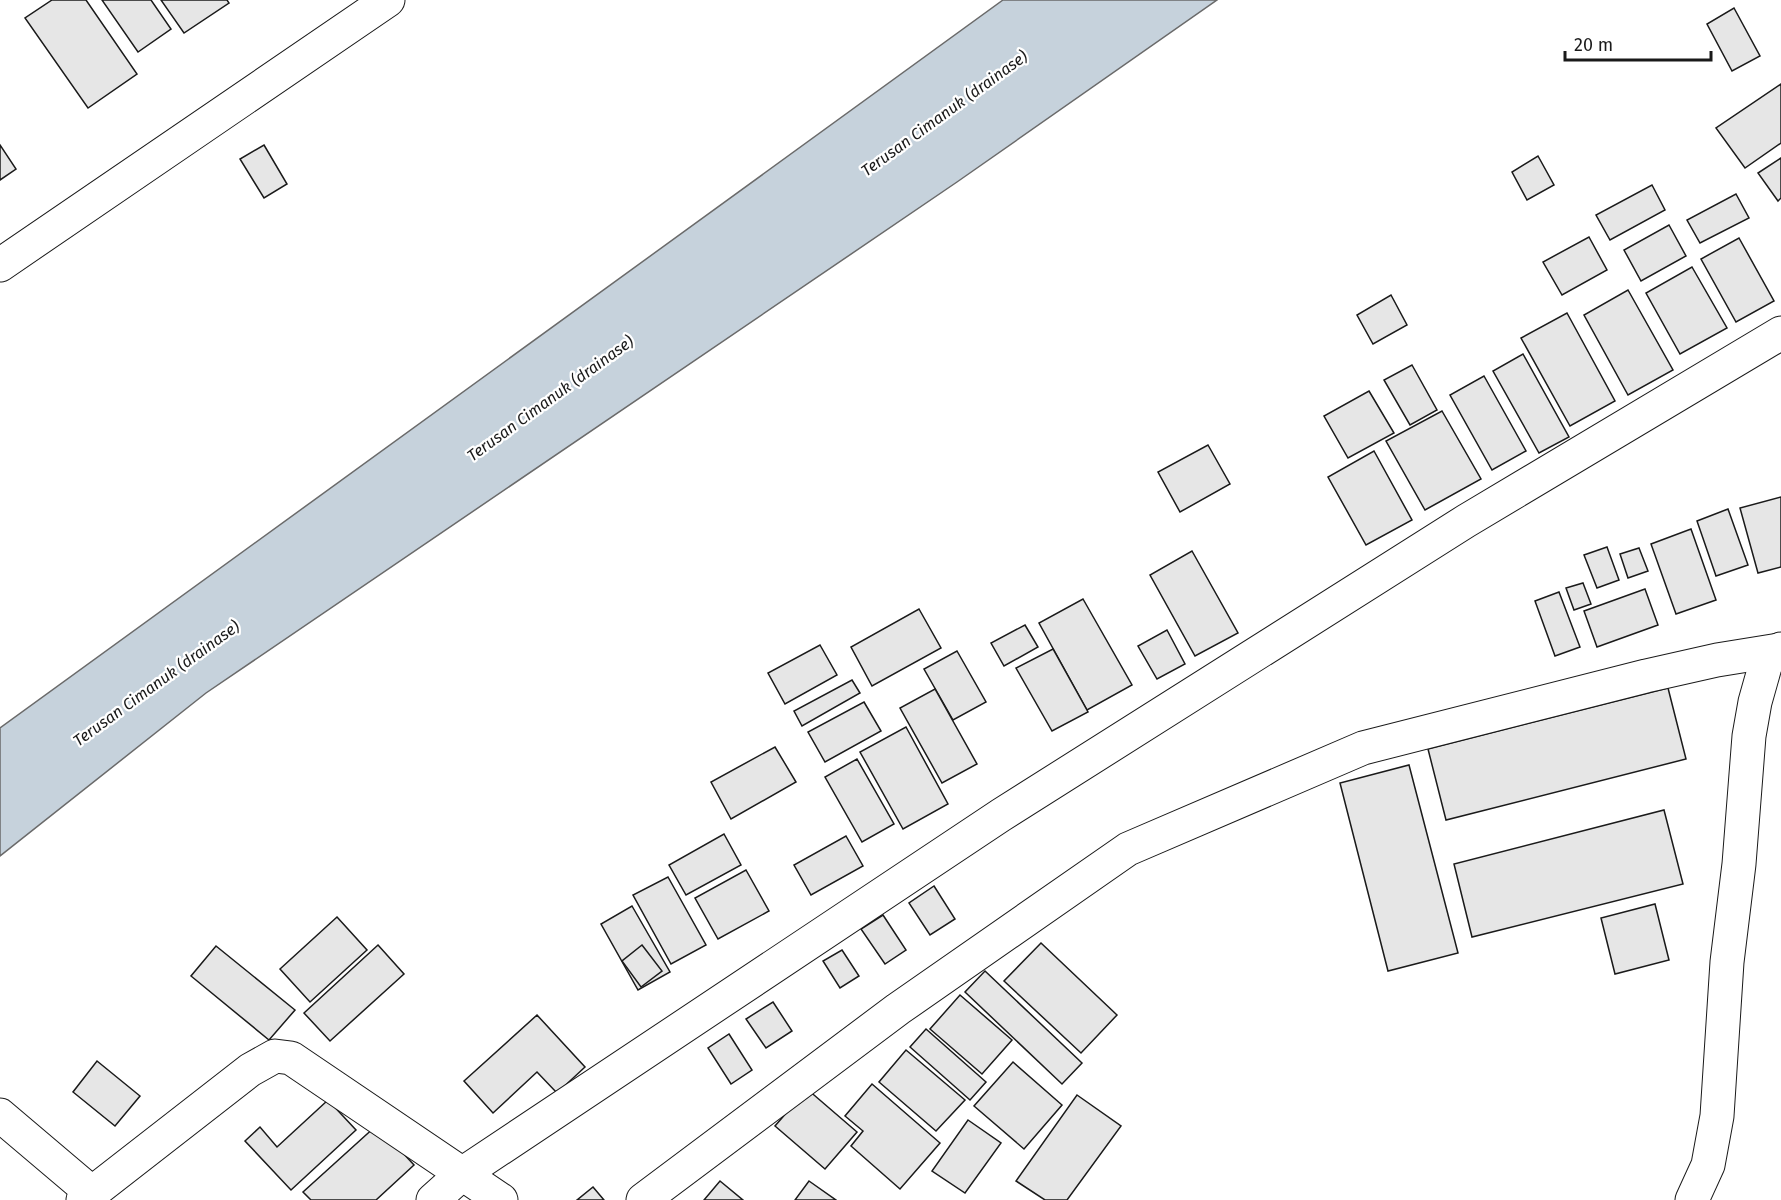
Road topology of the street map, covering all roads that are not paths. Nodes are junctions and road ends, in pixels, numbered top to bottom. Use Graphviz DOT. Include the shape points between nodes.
graph roads {
  1 [pos="388,0"];
  2 [pos="0,265"];
  3 [pos="1781,333"];
  4 [pos="1780,649"];
  5 [pos="0,1115"];
  6 [pos="462,1174"];
  7 [pos="88,1196"];
  8 [pos="433,1200"];
  9 [pos="501,1200"];
  10 [pos="643,1200"];
  11 [pos="1692,1200"];
  1 -- 2 [label="street"];
  3 -- 6 [label="street" via="1466,521 1011,808"];
  4 -- 10 [label="street" via="1656,674 1363,748 1128,849 898,1009"];
  4 -- 11 [label="street" via="1766,663 1749,736 1717,1116 1708,1165"];
  5 -- 7 [label="street"];
  6 -- 7 [label="street" via="291,1058 275,1056 250,1070"];
  6 -- 8 [label="street"];
  6 -- 9 [label="street"];
}
